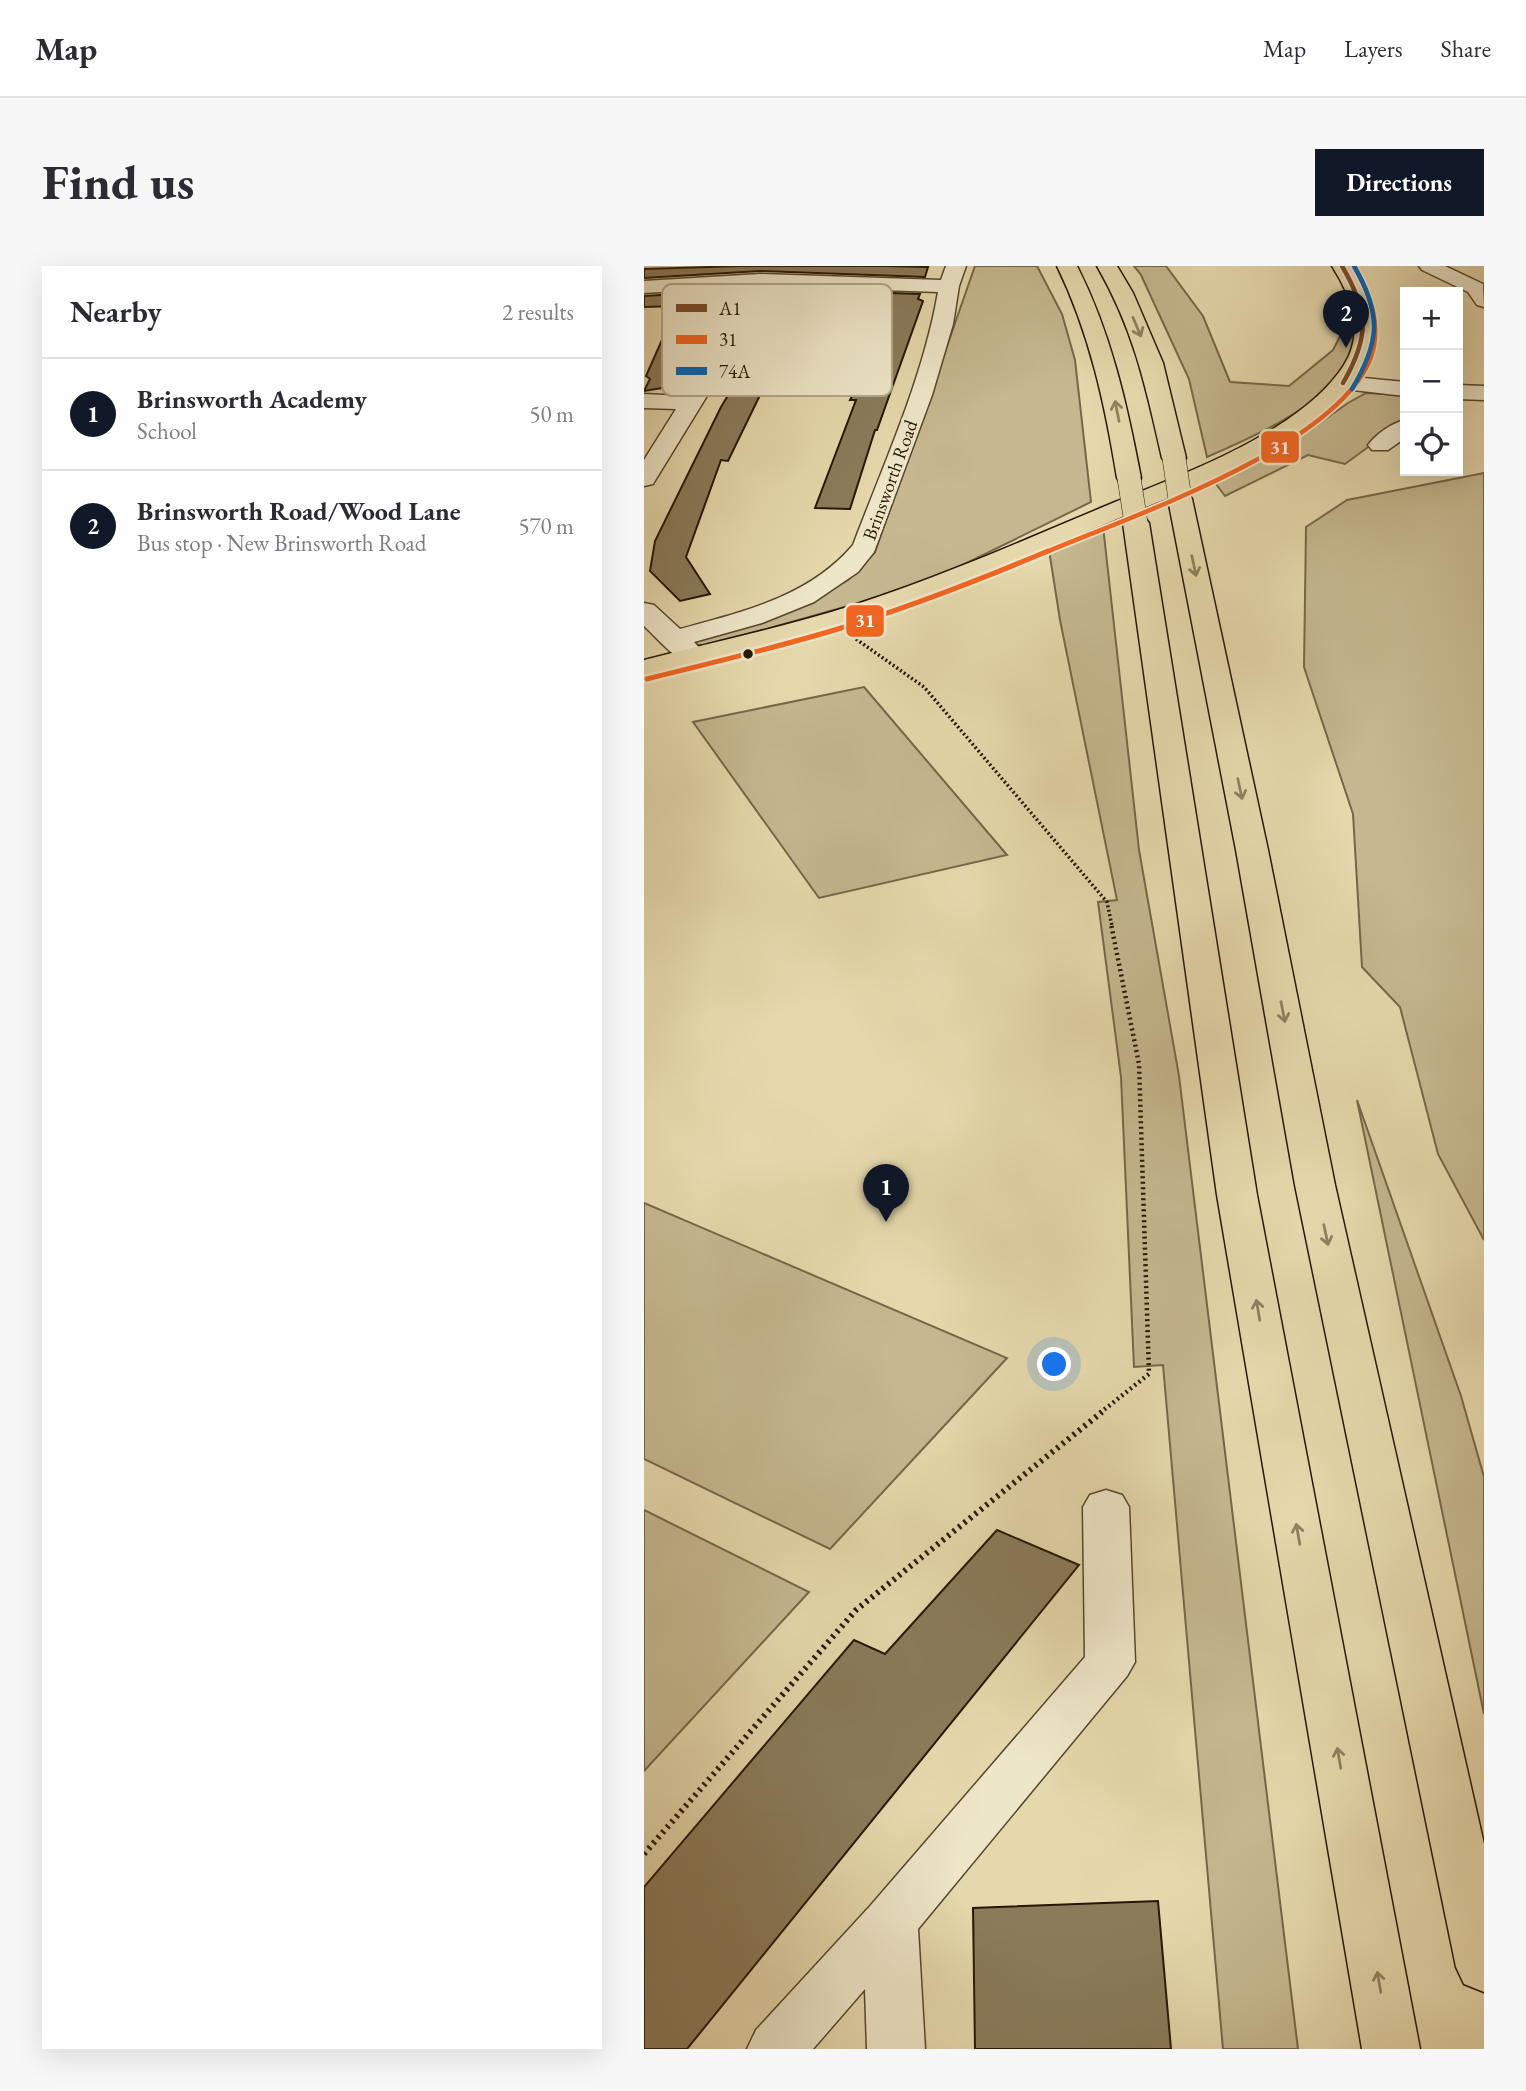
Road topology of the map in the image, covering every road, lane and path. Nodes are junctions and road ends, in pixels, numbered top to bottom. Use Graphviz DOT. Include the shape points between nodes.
graph roads {
  1 [pos="1067,266"];
  2 [pos="1107,266"];
  3 [pos="1342,266"];
  4 [pos="1429,266"];
  5 [pos="952,276"];
  6 [pos="760,280"];
  7 [pos="694,284"];
  8 [pos="758,284"];
  9 [pos="662,286"];
  10 [pos="644,287"];
  11 [pos="1484,301"];
  12 [pos="1343,383"];
  13 [pos="1400,389"];
  14 [pos="1463,392"];
  15 [pos="1484,393"];
  16 [pos="694,396"];
  17 [pos="644,401"];
  18 [pos="689,403"];
  19 [pos="1400,431"];
  20 [pos="1380,445"];
  21 [pos="644,479"];
  22 [pos="644,611"];
  23 [pos="829,621"];
  24 [pos="684,648"];
  25 [pos="644,669"];
  26 [pos="1106,1507"];
  27 [pos="644,1854"];
  28 [pos="890,1922"];
  29 [pos="1484,1967"];
  30 [pos="776,2049"];
  31 [pos="896,2049"];
  32 [pos="1391,2049"];
  32 -- 1 [label="main road, one-way, bridge" via="1237,1195 1129,478 1103,348"];
  2 -- 29 [label="main road, one-way, bridge" via="1124,293 1152,363 1174,458 1315,1185"];
  3 -- 12 [label="main road" via="1367,318 1363,346"];
  4 -- 11 [label="street" via="1476,288"];
  5 -- 6 [label="street"];
  5 -- 24 [label="street, Brinsworth Road" via="921,395 865,547 854,565 802,597"];
  6 -- 7 [label="street"];
  6 -- 8 [label="street"];
  9 -- 10 [label="street"];
  12 -- 13 [label="street"];
  12 -- 23 [label="main road, Brinsworth Road" via="1306,415 1208,470 973,571"];
  14 -- 15 [label="street"];
  16 -- 18 [label="street"];
  17 -- 18 [label="street"];
  18 -- 21 [label="street"];
  19 -- 20 [label="street"];
  22 -- 24 [label="street"];
  23 -- 24 [label="main road, Brinsworth Road"];
  23 -- 27 [label="path" via="924,687 1107,902 1139,1064 1149,1374 856,1610"];
  24 -- 25 [label="main road, Brinsworth Road"];
  26 -- 28 [label="street" via="1110,1662"];
  28 -- 30 [label="street"];
  28 -- 31 [label="street"];
}
